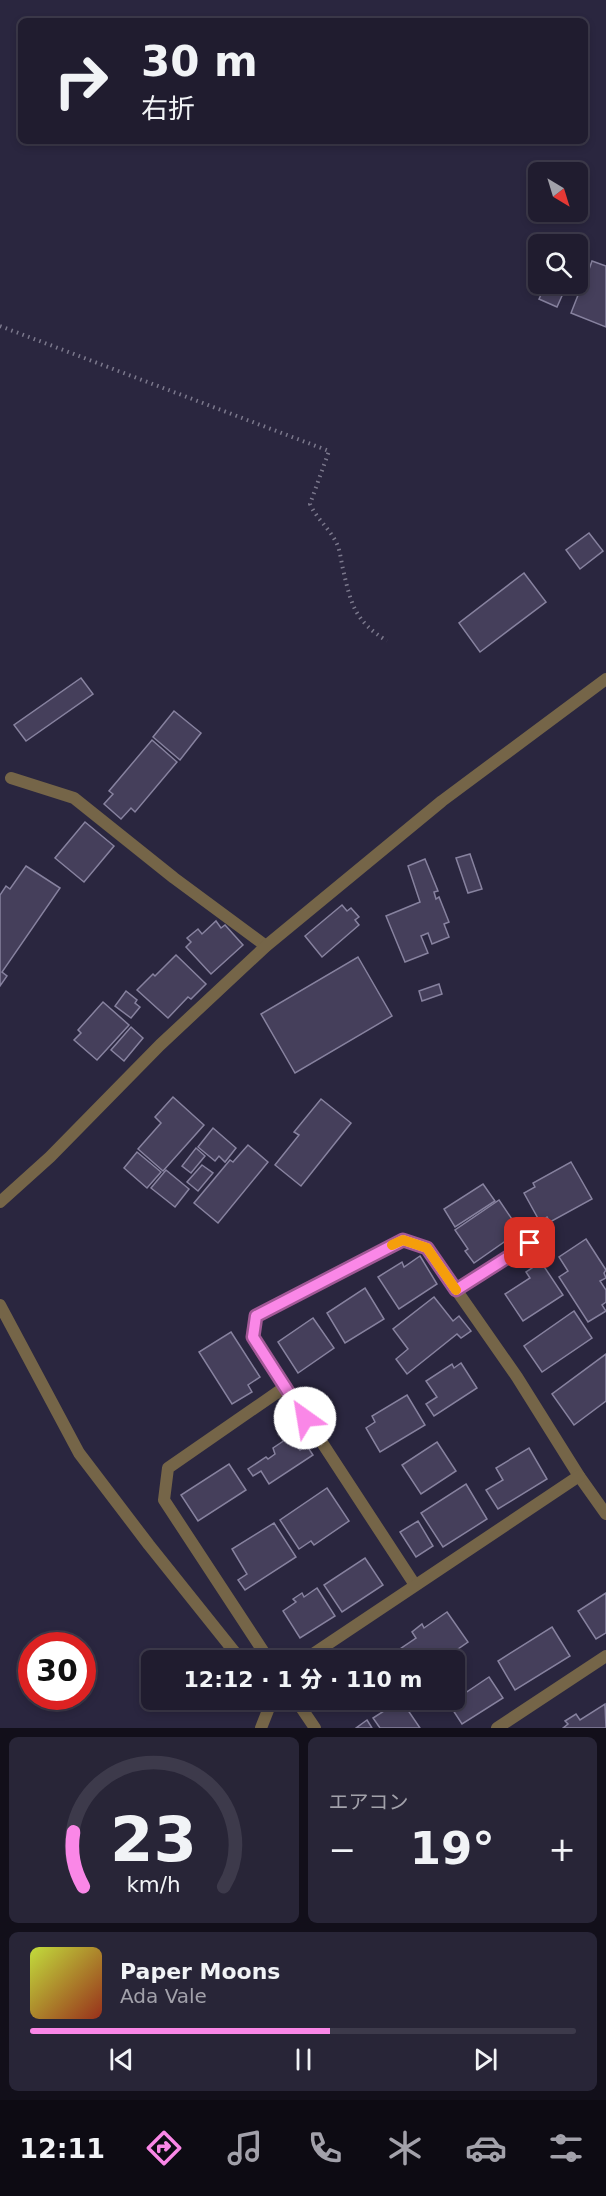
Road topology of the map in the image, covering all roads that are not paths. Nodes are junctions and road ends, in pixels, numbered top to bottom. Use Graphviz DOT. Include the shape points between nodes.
graph roads {
  1 [pos="606,679"];
  2 [pos="11,778"];
  3 [pos="266,946"];
  4 [pos="0,1202"];
  5 [pos="549,1232"];
  6 [pos="456,1290"];
  7 [pos="0,1305"];
  8 [pos="285,1387"];
  9 [pos="579,1476"];
  10 [pos="606,1514"];
  11 [pos="415,1585"];
  12 [pos="233,1650"];
  13 [pos="262,1650"];
  14 [pos="320,1650"];
  15 [pos="606,1656"];
  16 [pos="268,1710"];
  17 [pos="303,1710"];
  18 [pos="261,1728"];
  19 [pos="315,1728"];
  20 [pos="497,1728"];
  1 -- 3 [label="street" via="442,801"];
  2 -- 3 [label="street" via="74,798"];
  3 -- 4 [label="street"];
  5 -- 6 [label="street"];
  6 -- 8 [label="street" via="427,1248 403,1240 256,1316 253,1337"];
  6 -- 9 [label="street"];
  7 -- 12 [label="street" via="79,1453"];
  8 -- 11 [label="street"];
  8 -- 13 [label="street" via="168,1468 164,1500"];
  9 -- 10 [label="street"];
  9 -- 11 [label="street"];
  11 -- 14 [label="street"];
  15 -- 20 [label="street"];
  16 -- 18 [label="street"];
  17 -- 19 [label="street"];
}
